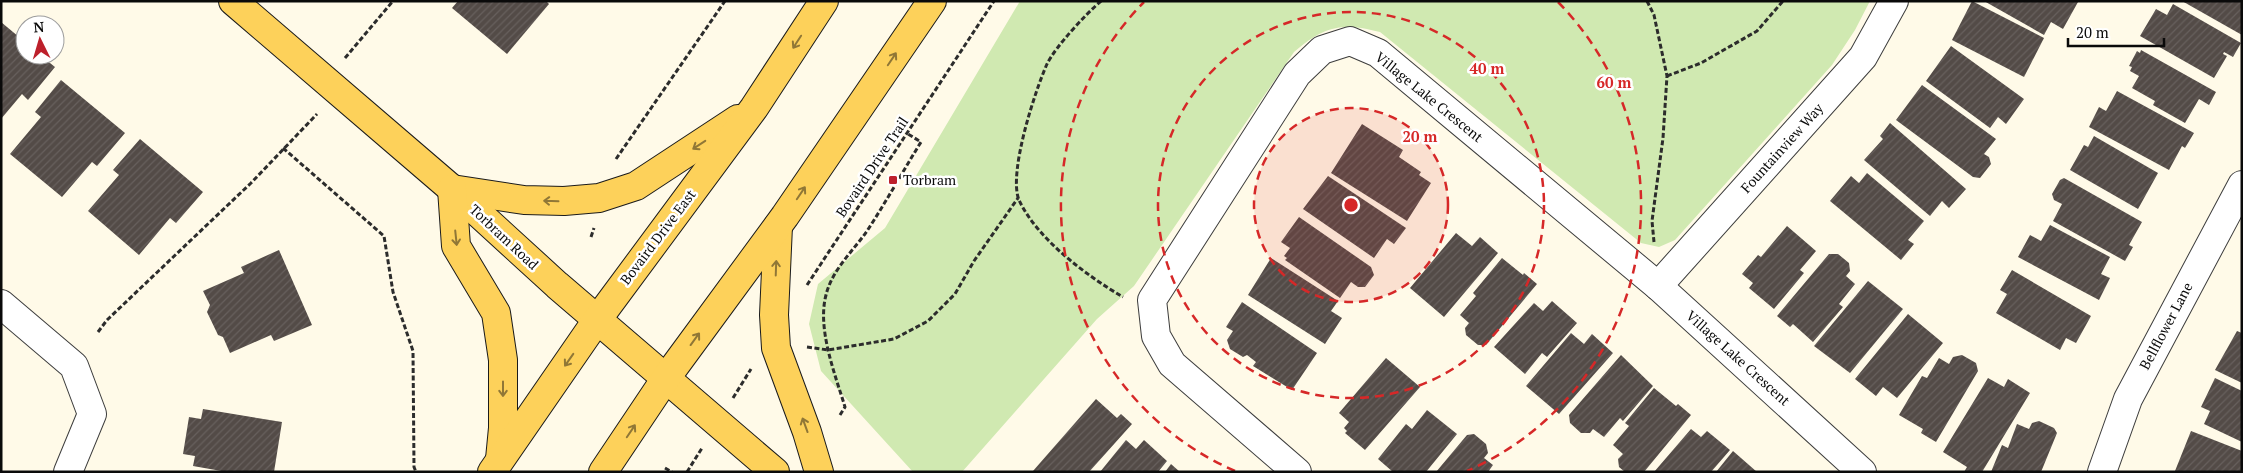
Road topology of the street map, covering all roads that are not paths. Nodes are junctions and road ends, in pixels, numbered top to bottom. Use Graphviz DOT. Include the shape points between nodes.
graph roads {
  1 [pos="233,1"];
  2 [pos="824,1"];
  3 [pos="932,1"];
  4 [pos="1894,1"];
  5 [pos="754,108"];
  6 [pos="2242,185"];
  7 [pos="452,189"];
  8 [pos="778,226"];
  9 [pos="1658,286"];
  10 [pos="1,304"];
  11 [pos="597,320"];
  12 [pos="666,378"];
  13 [pos="496,466"];
  14 [pos="68,472"];
  15 [pos="603,472"];
  16 [pos="775,472"];
  17 [pos="819,472"];
  18 [pos="1297,472"];
  19 [pos="1862,472"];
  20 [pos="2102,472"];
  1 -- 7 [label="main road, Torbram Road"];
  2 -- 5 [label="main road, Bovaird Drive East, one-way"];
  8 -- 3 [label="main road, one-way"];
  4 -- 9 [label="street, Fountainview Way" via="1863,57"];
  5 -- 7 [label="main road, one-way" via="636,186 599,198 524,200"];
  5 -- 11 [label="main road, Bovaird Drive East"];
  6 -- 20 [label="street, Bellflower Lane" via="2128,399"];
  7 -- 11 [label="main road, Torbram Road"];
  7 -- 13 [label="main road, one-way" via="456,246 496,313 503,360 503,428"];
  12 -- 8 [label="main road, one-way"];
  17 -- 8 [label="main road, one-way" via="776,348 774,315"];
  9 -- 18 [label="street, Village Lake Crescent" via="1378,53 1350,41 1322,50 1297,74 1152,300 1156,336 1172,364"];
  9 -- 19 [label="street, Village Lake Crescent"];
  10 -- 14 [label="street" via="74,366 92,414"];
  11 -- 12 [label="main road, Torbram Road"];
  11 -- 13 [label="main road, Bovaird Drive East, one-way"];
  15 -- 12 [label="main road, one-way"];
  12 -- 16 [label="main road, Torbram Road"];
}
